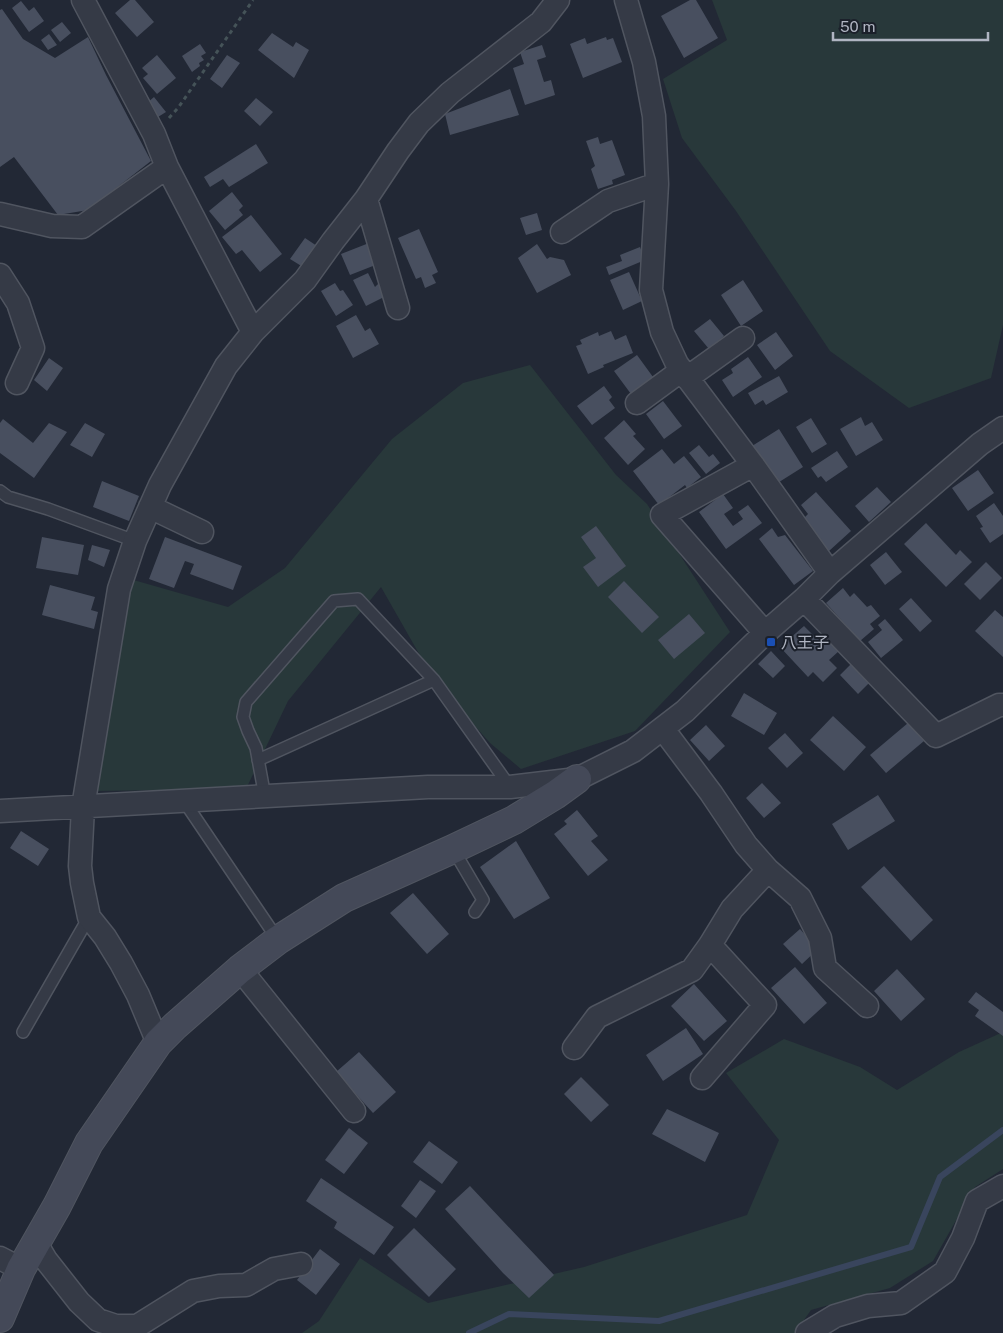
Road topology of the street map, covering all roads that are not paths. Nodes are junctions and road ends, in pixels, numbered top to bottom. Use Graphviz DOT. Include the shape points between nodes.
graph roads {
  1 [pos="83,0"];
  2 [pos="558,0"];
  3 [pos="626,0"];
  4 [pos="167,167"];
  5 [pos="657,184"];
  6 [pos="366,199"];
  7 [pos="0,215"];
  8 [pos="562,232"];
  9 [pos="0,275"];
  10 [pos="398,308"];
  11 [pos="253,332"];
  12 [pos="743,338"];
  13 [pos="685,374"];
  14 [pos="17,384"];
  15 [pos="637,403"];
  16 [pos="1003,428"];
  17 [pos="753,466"];
  18 [pos="0,491"];
  19 [pos="150,507"];
  20 [pos="202,532"];
  21 [pos="134,541"];
  22 [pos="830,574"];
  23 [pos="804,599"];
  24 [pos="765,633"];
  25 [pos="434,680"];
  26 [pos="1003,705"];
  27 [pos="662,729"];
  28 [pos="258,760"];
  29 [pos="578,779"];
  30 [pos="510,787"];
  31 [pos="265,797"];
  32 [pos="184,801"];
  33 [pos="83,807"];
  34 [pos="0,811"];
  35 [pos="453,849"];
  36 [pos="768,870"];
  37 [pos="475,912"];
  38 [pos="89,918"];
  39 [pos="278,940"];
  40 [pos="710,945"];
  41 [pos="240,969"];
  42 [pos="867,1006"];
  43 [pos="23,1032"];
  44 [pos="158,1043"];
  45 [pos="574,1048"];
  46 [pos="702,1078"];
  47 [pos="354,1111"];
  48 [pos="1003,1186"];
  49 [pos="36,1244"];
  50 [pos="10,1264"];
  51 [pos="301,1264"];
  52 [pos="0,1318"];
  53 [pos="123,1330"];
  54 [pos="807,1333"];
  1 -- 4 [label="street" via="154,134"];
  2 -- 6 [label="street" via="541,22 450,93 419,123"];
  3 -- 5 [label="street" via="644,62 654,116"];
  4 -- 7 [label="street" via="82,227 52,226"];
  4 -- 11 [label="street"];
  5 -- 8 [label="street" via="608,201"];
  5 -- 13 [label="street" via="651,290 662,332"];
  6 -- 10 [label="street"];
  6 -- 11 [label="street" via="305,280"];
  9 -- 14 [label="street" via="18,303 33,348"];
  11 -- 19 [label="street" via="226,366"];
  12 -- 13 [label="street"];
  13 -- 15 [label="street"];
  13 -- 17 [label="street"];
  16 -- 22 [label="street"];
  17 -- 22 [label="street"];
  17 -- 24 [label="street" via="662,515"];
  18 -- 21 [label="lane" via="8,497"];
  19 -- 20 [label="street"];
  19 -- 21 [label="street"];
  21 -- 33 [label="street" via="119,589"];
  22 -- 23 [label="street"];
  23 -- 24 [label="street"];
  23 -- 26 [label="street" via="936,736"];
  24 -- 27 [label="street" via="685,711"];
  25 -- 28 [label="lane"];
  25 -- 28 [label="lane" via="358,599 334,601 246,702 243,717"];
  25 -- 30 [label="lane"];
  27 -- 29 [label="street" via="632,751"];
  27 -- 36 [label="street" via="746,845"];
  28 -- 31 [label="lane"];
  29 -- 30 [label="street"];
  29 -- 35 [label="street" via="514,820"];
  30 -- 31 [label="street" via="428,787"];
  31 -- 32 [label="street"];
  32 -- 33 [label="street"];
  32 -- 39 [label="lane"];
  33 -- 34 [label="street"];
  33 -- 38 [label="street" via="80,866"];
  35 -- 37 [label="lane" via="483,900"];
  35 -- 39 [label="street" via="344,898"];
  36 -- 40 [label="street" via="732,909"];
  36 -- 42 [label="street" via="800,898 820,938 825,968"];
  38 -- 43 [label="lane"];
  38 -- 44 [label="street" via="122,963"];
  39 -- 41 [label="street"];
  40 -- 45 [label="street" via="692,970 597,1017"];
  40 -- 46 [label="street" via="765,1005"];
  41 -- 44 [label="street"];
  41 -- 47 [label="street"];
  44 -- 49 [label="street" via="89,1143"];
  48 -- 54 [label="street" via="977,1201 945,1272 901,1303 868,1306 835,1316"];
  49 -- 50 [label="street"];
  49 -- 53 [label="street" via="79,1302 98,1320"];
  50 -- 52 [label="street"];
  51 -- 53 [label="street" via="274,1269 246,1285 193,1291 137,1326"];
}
